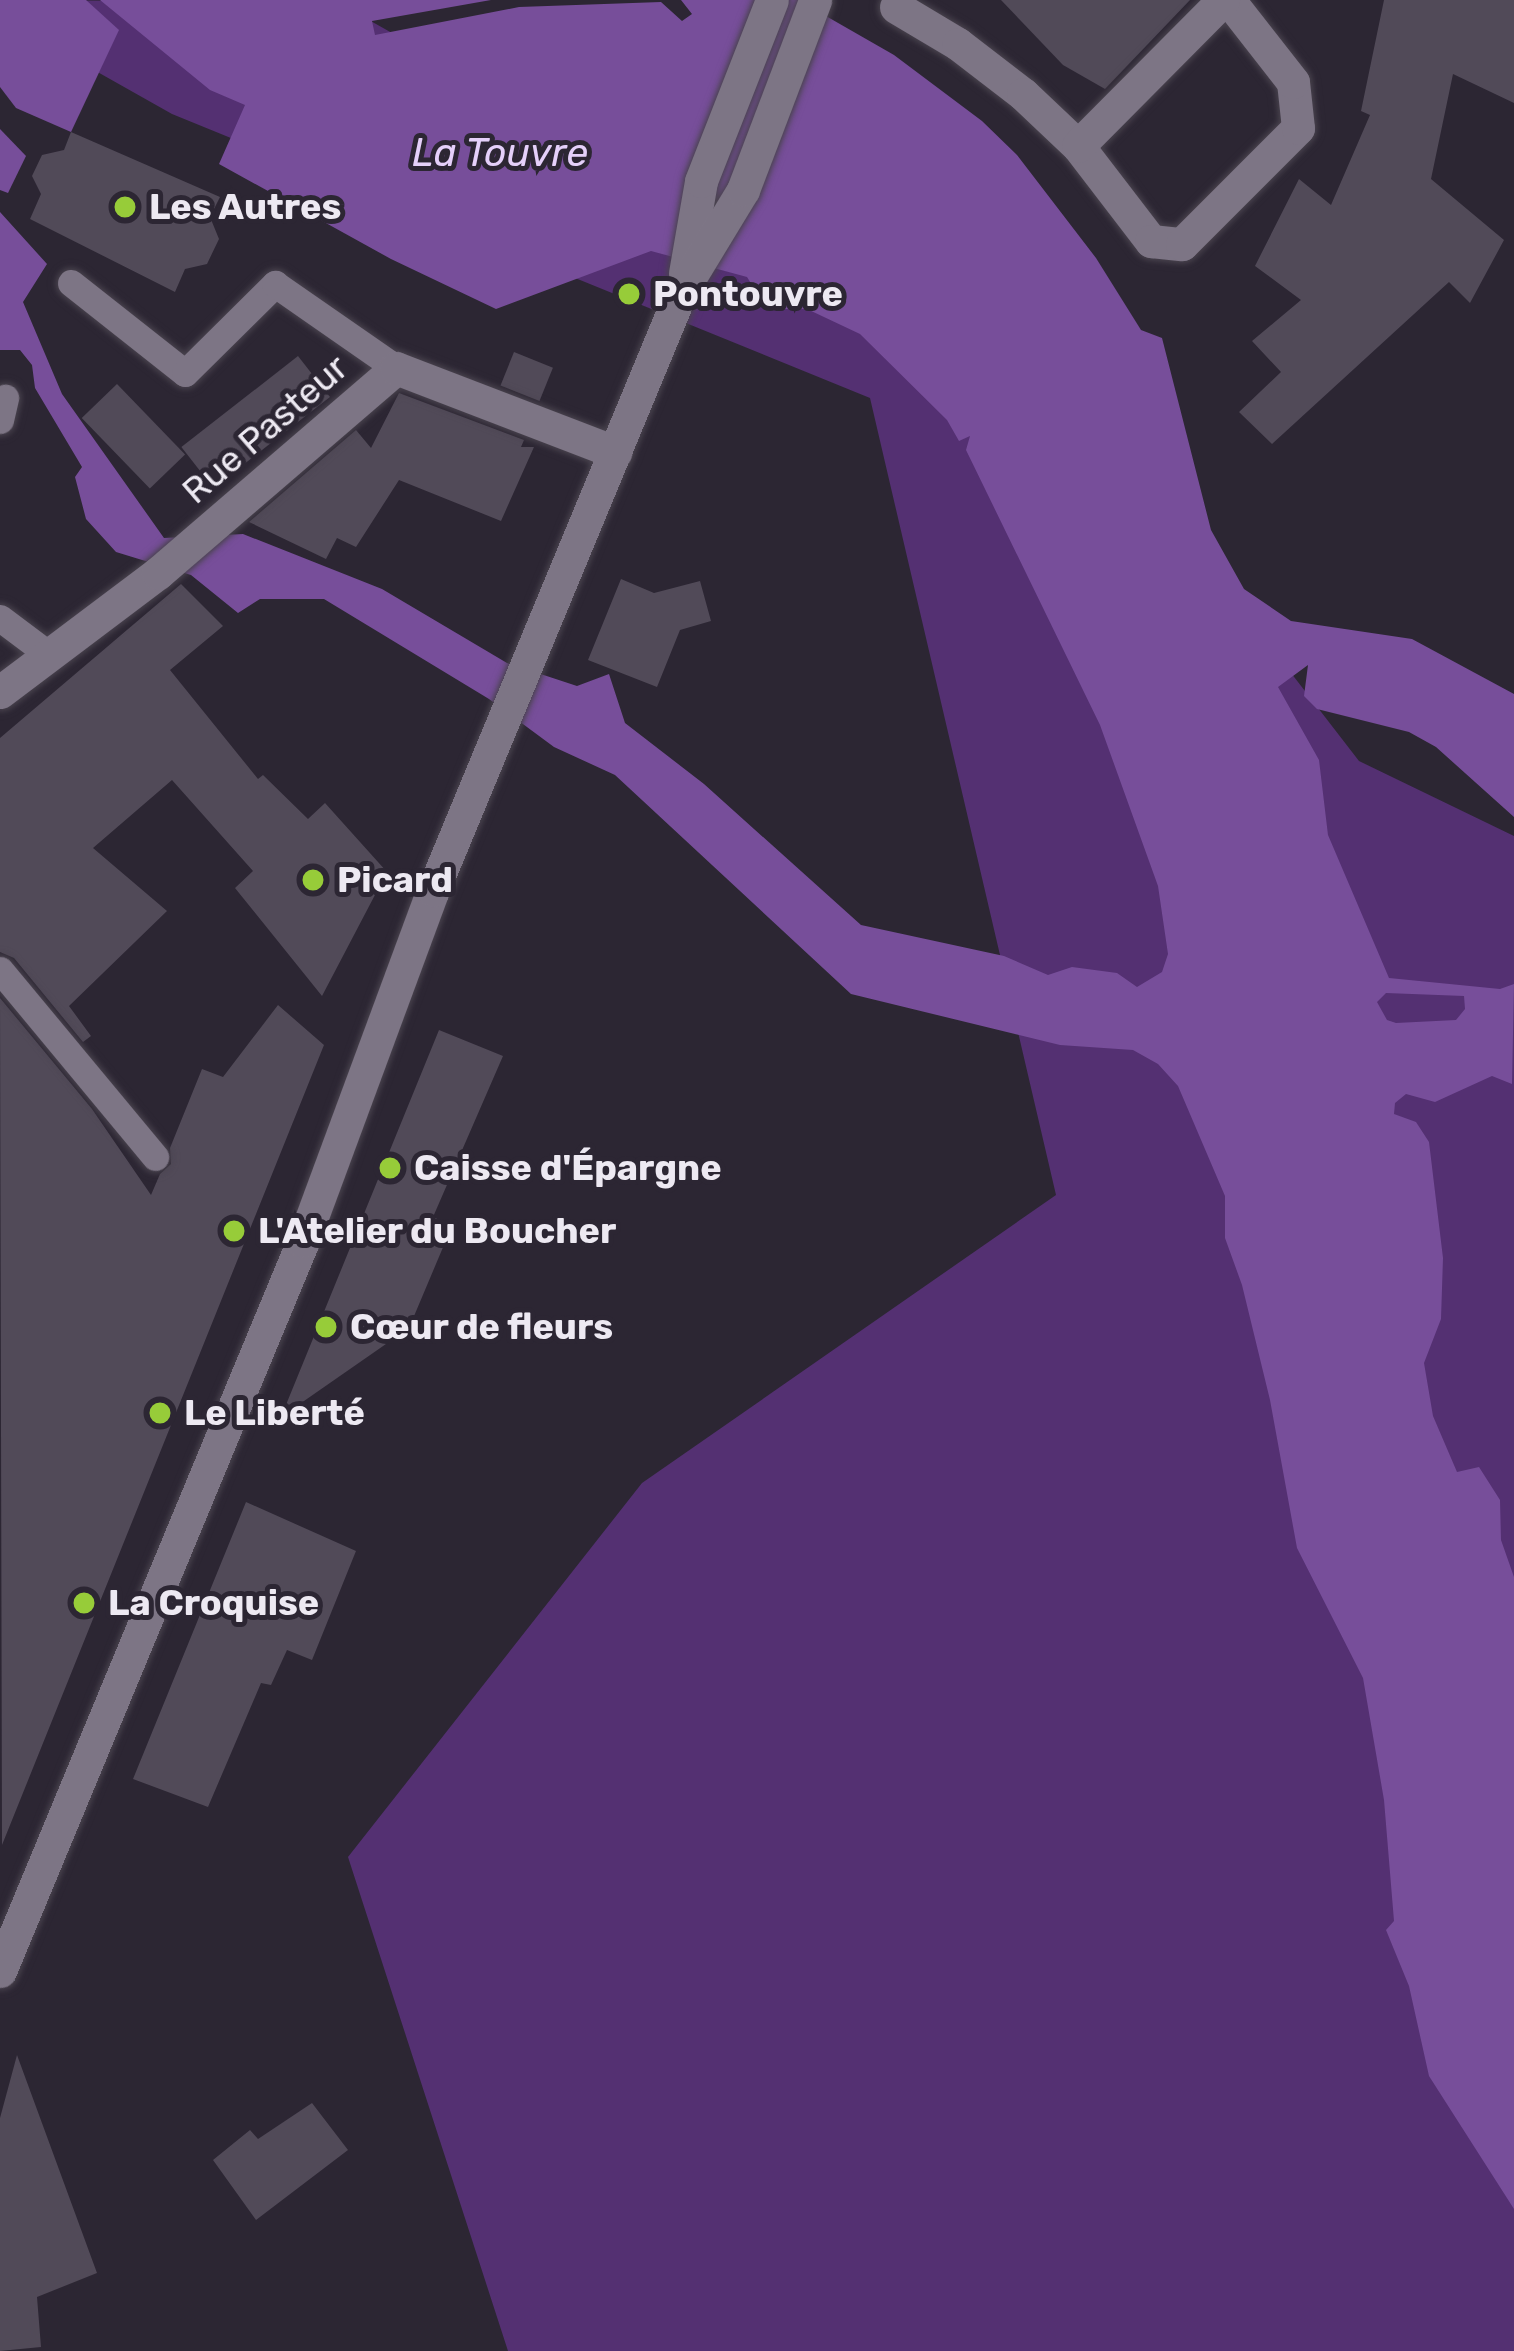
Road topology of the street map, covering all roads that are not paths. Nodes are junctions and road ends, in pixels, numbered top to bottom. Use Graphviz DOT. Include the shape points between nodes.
graph roads {
  1 [pos="772,0"];
  2 [pos="815,0"];
  3 [pos="1226,0"];
  4 [pos="896,7"];
  5 [pos="1078,146"];
  6 [pos="71,283"];
  7 [pos="682,292"];
  8 [pos="396,368"];
  9 [pos="615,452"];
  10 [pos="0,618"];
  11 [pos="48,654"];
  12 [pos="0,692"];
  13 [pos="0,970"];
  14 [pos="155,1156"];
  15 [pos="0,1971"];
  1 -- 7 [label="main road" via="701,181"];
  2 -- 7 [label="main road" via="742,190"];
  3 -- 5 [label="main road"];
  3 -- 5 [label="main road" via="1293,82 1298,128 1182,244 1150,241"];
  4 -- 5 [label="main road" via="958,44"];
  6 -- 8 [label="lane" via="184,373 274,284"];
  7 -- 9 [label="main road"];
  8 -- 9 [label="main road, Rue Pasteur"];
  8 -- 11 [label="main road, Rue Pasteur" via="158,573"];
  9 -- 15 [label="main road" via="433,890 304,1241"];
  10 -- 11 [label="lane"];
  11 -- 12 [label="main road, Rue Pasteur"];
  13 -- 14 [label="lane"];
}
